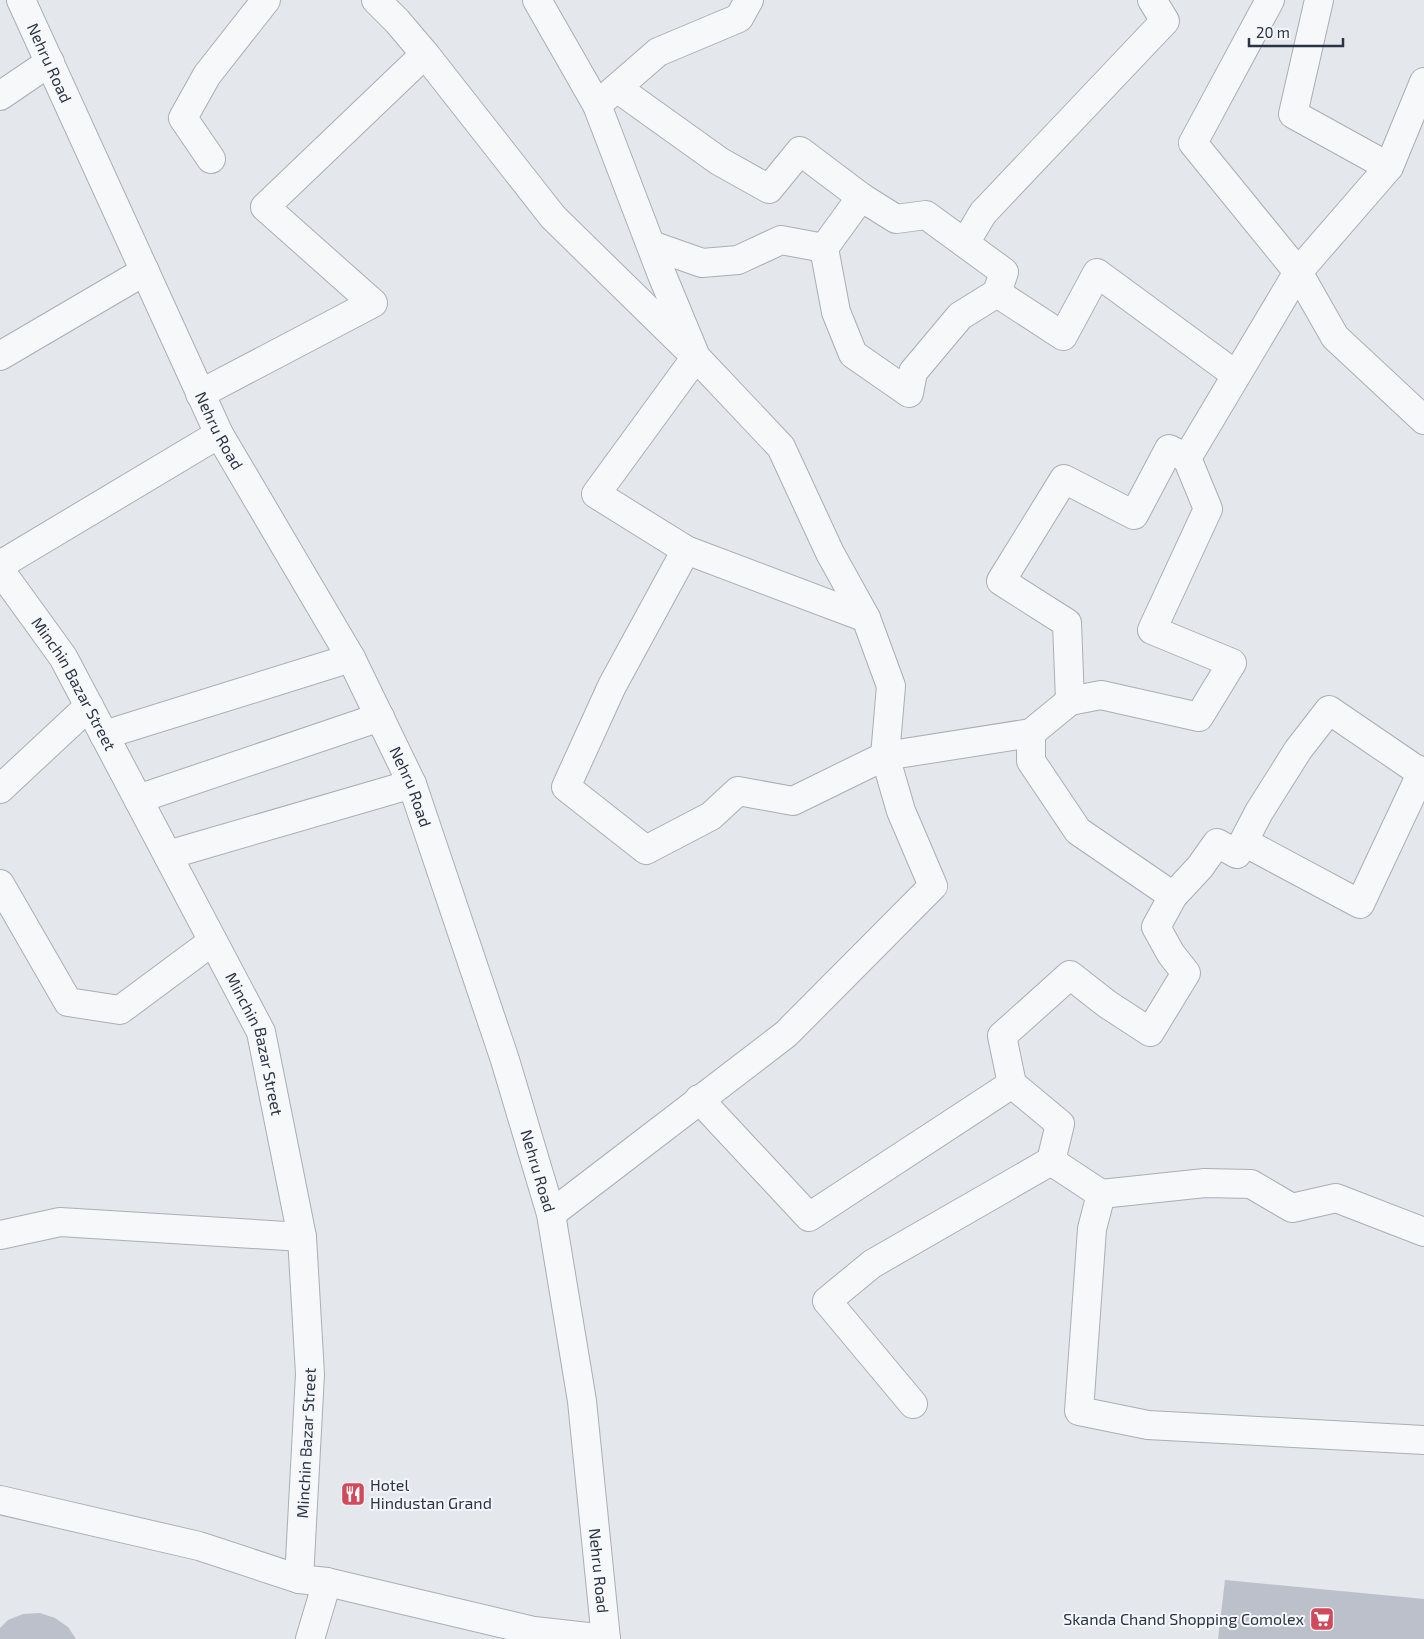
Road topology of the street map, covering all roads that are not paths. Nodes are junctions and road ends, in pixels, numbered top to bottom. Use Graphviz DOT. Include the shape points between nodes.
graph roads {
  1 [pos="21,0"];
  2 [pos="266,0"];
  3 [pos="376,0"];
  4 [pos="537,0"];
  5 [pos="1152,0"];
  6 [pos="1270,0"];
  7 [pos="1319,0"];
  8 [pos="738,6"];
  9 [pos="425,54"];
  10 [pos="50,62"];
  11 [pos="1424,82"];
  12 [pos="0,96"];
  13 [pos="607,97"];
  14 [pos="211,159"];
  15 [pos="1389,167"];
  16 [pos="861,197"];
  17 [pos="965,243"];
  18 [pos="651,245"];
  19 [pos="824,248"];
  20 [pos="145,271"];
  21 [pos="1298,272"];
  22 [pos="996,293"];
  23 [pos="0,356"];
  24 [pos="696,357"];
  25 [pos="1236,375"];
  26 [pos="200,394"];
  27 [pos="1424,420"];
  28 [pos="219,434"];
  29 [pos="1187,458"];
  30 [pos="686,550"];
  31 [pos="0,565"];
  32 [pos="0,570"];
  33 [pos="866,618"];
  34 [pos="351,658"];
  35 [pos="1070,701"];
  36 [pos="89,706"];
  37 [pos="380,717"];
  38 [pos="1031,733"];
  39 [pos="104,735"];
  40 [pos="885,756"];
  41 [pos="1423,772"];
  42 [pos="412,784"];
  43 [pos="0,789"];
  44 [pos="138,799"];
  45 [pos="1244,842"];
  46 [pos="168,856"];
  47 [pos="0,884"];
  48 [pos="1173,896"];
  49 [pos="213,941"];
  50 [pos="1012,1084"];
  51 [pos="700,1099"];
  52 [pos="1051,1161"];
  53 [pos="1101,1194"];
  54 [pos="551,1214"];
  55 [pos="1424,1232"];
  56 [pos="0,1235"];
  57 [pos="302,1237"];
  58 [pos="914,1404"];
  59 [pos="1424,1440"];
  60 [pos="0,1500"];
  61 [pos="299,1579"];
  62 [pos="328,1582"];
  63 [pos="533,1635"];
  64 [pos="310,1639"];
  65 [pos="606,1639"];
  1 -- 10 [label="street, Nehru Road"];
  2 -- 14 [label="street" via="207,75 183,118"];
  3 -- 9 [label="street"];
  4 -- 13 [label="street"];
  5 -- 17 [label="street" via="1166,21 984,213"];
  6 -- 21 [label="street" via="1193,143"];
  7 -- 15 [label="street" via="1293,114"];
  8 -- 13 [label="street" via="658,52"];
  9 -- 24 [label="street" via="553,217"];
  9 -- 26 [label="street" via="265,207 373,303"];
  10 -- 12 [label="street"];
  10 -- 20 [label="street, Nehru Road"];
  11 -- 15 [label="street"];
  13 -- 16 [label="street" via="768,189 800,151"];
  13 -- 18 [label="street"];
  15 -- 21 [label="street"];
  16 -- 17 [label="street" via="896,219 926,215"];
  16 -- 19 [label="street"];
  17 -- 22 [label="street" via="1004,272"];
  18 -- 19 [label="street" via="702,262 738,260 781,240"];
  18 -- 24 [label="street"];
  19 -- 22 [label="street" via="836,312 853,354 909,393 913,372 960,316"];
  20 -- 23 [label="street"];
  20 -- 26 [label="street, Nehru Road"];
  21 -- 25 [label="street"];
  21 -- 27 [label="street" via="1336,337"];
  22 -- 25 [label="street" via="1063,336 1097,273"];
  24 -- 30 [label="street" via="596,494"];
  24 -- 33 [label="street" via="781,447 830,553"];
  25 -- 29 [label="street"];
  26 -- 28 [label="street, Nehru Road"];
  28 -- 31 [label="street"];
  28 -- 34 [label="street, Nehru Road"];
  29 -- 35 [label="street" via="1168,449 1134,515 1064,480 1001,581 1067,623"];
  29 -- 35 [label="street" via="1208,509 1152,630 1232,663 1198,717 1102,695"];
  30 -- 33 [label="street"];
  30 -- 40 [label="street" via="612,686 566,788 646,850 710,816 738,791 792,801"];
  32 -- 36 [label="street, Minchin Bazar Street" via="63,657"];
  33 -- 40 [label="street" via="892,686"];
  34 -- 37 [label="street, Nehru Road"];
  34 -- 39 [label="street"];
  35 -- 38 [label="street"];
  36 -- 39 [label="street, Minchin Bazar Street"];
  36 -- 43 [label="street"];
  37 -- 42 [label="street, Nehru Road"];
  37 -- 44 [label="street"];
  38 -- 40 [label="street"];
  38 -- 48 [label="street" via="1032,761 1078,831"];
  39 -- 44 [label="street, Minchin Bazar Street"];
  40 -- 51 [label="street" via="901,812 933,886 786,1034"];
  41 -- 45 [label="street" via="1329,710 1298,750"];
  41 -- 45 [label="street" via="1360,904"];
  42 -- 46 [label="street"];
  42 -- 54 [label="street, Nehru Road" via="504,1060"];
  44 -- 46 [label="street, Minchin Bazar Street"];
  45 -- 48 [label="street" via="1237,854 1217,843"];
  46 -- 49 [label="street, Minchin Bazar Street"];
  47 -- 49 [label="street" via="68,1002 120,1010"];
  48 -- 50 [label="street" via="1156,927 1186,973 1150,1032 1070,975 1002,1036"];
  49 -- 57 [label="street, Minchin Bazar Street" via="261,1032"];
  50 -- 51 [label="street" via="809,1217"];
  50 -- 52 [label="street" via="1060,1124"];
  51 -- 54 [label="street"];
  52 -- 53 [label="street"];
  52 -- 58 [label="street" via="872,1264 827,1301"];
  53 -- 55 [label="street" via="1205,1183 1251,1184 1292,1208 1336,1198"];
  53 -- 59 [label="street" via="1092,1229 1079,1411 1148,1425"];
  54 -- 65 [label="street, Nehru Road" via="582,1401"];
  56 -- 57 [label="street" via="60,1222"];
  57 -- 61 [label="street, Minchin Bazar Street" via="310,1374"];
  60 -- 61 [label="street" via="199,1546"];
  61 -- 62 [label="street"];
  62 -- 63 [label="street"];
  62 -- 64 [label="street"];
  63 -- 65 [label="street"];
}
